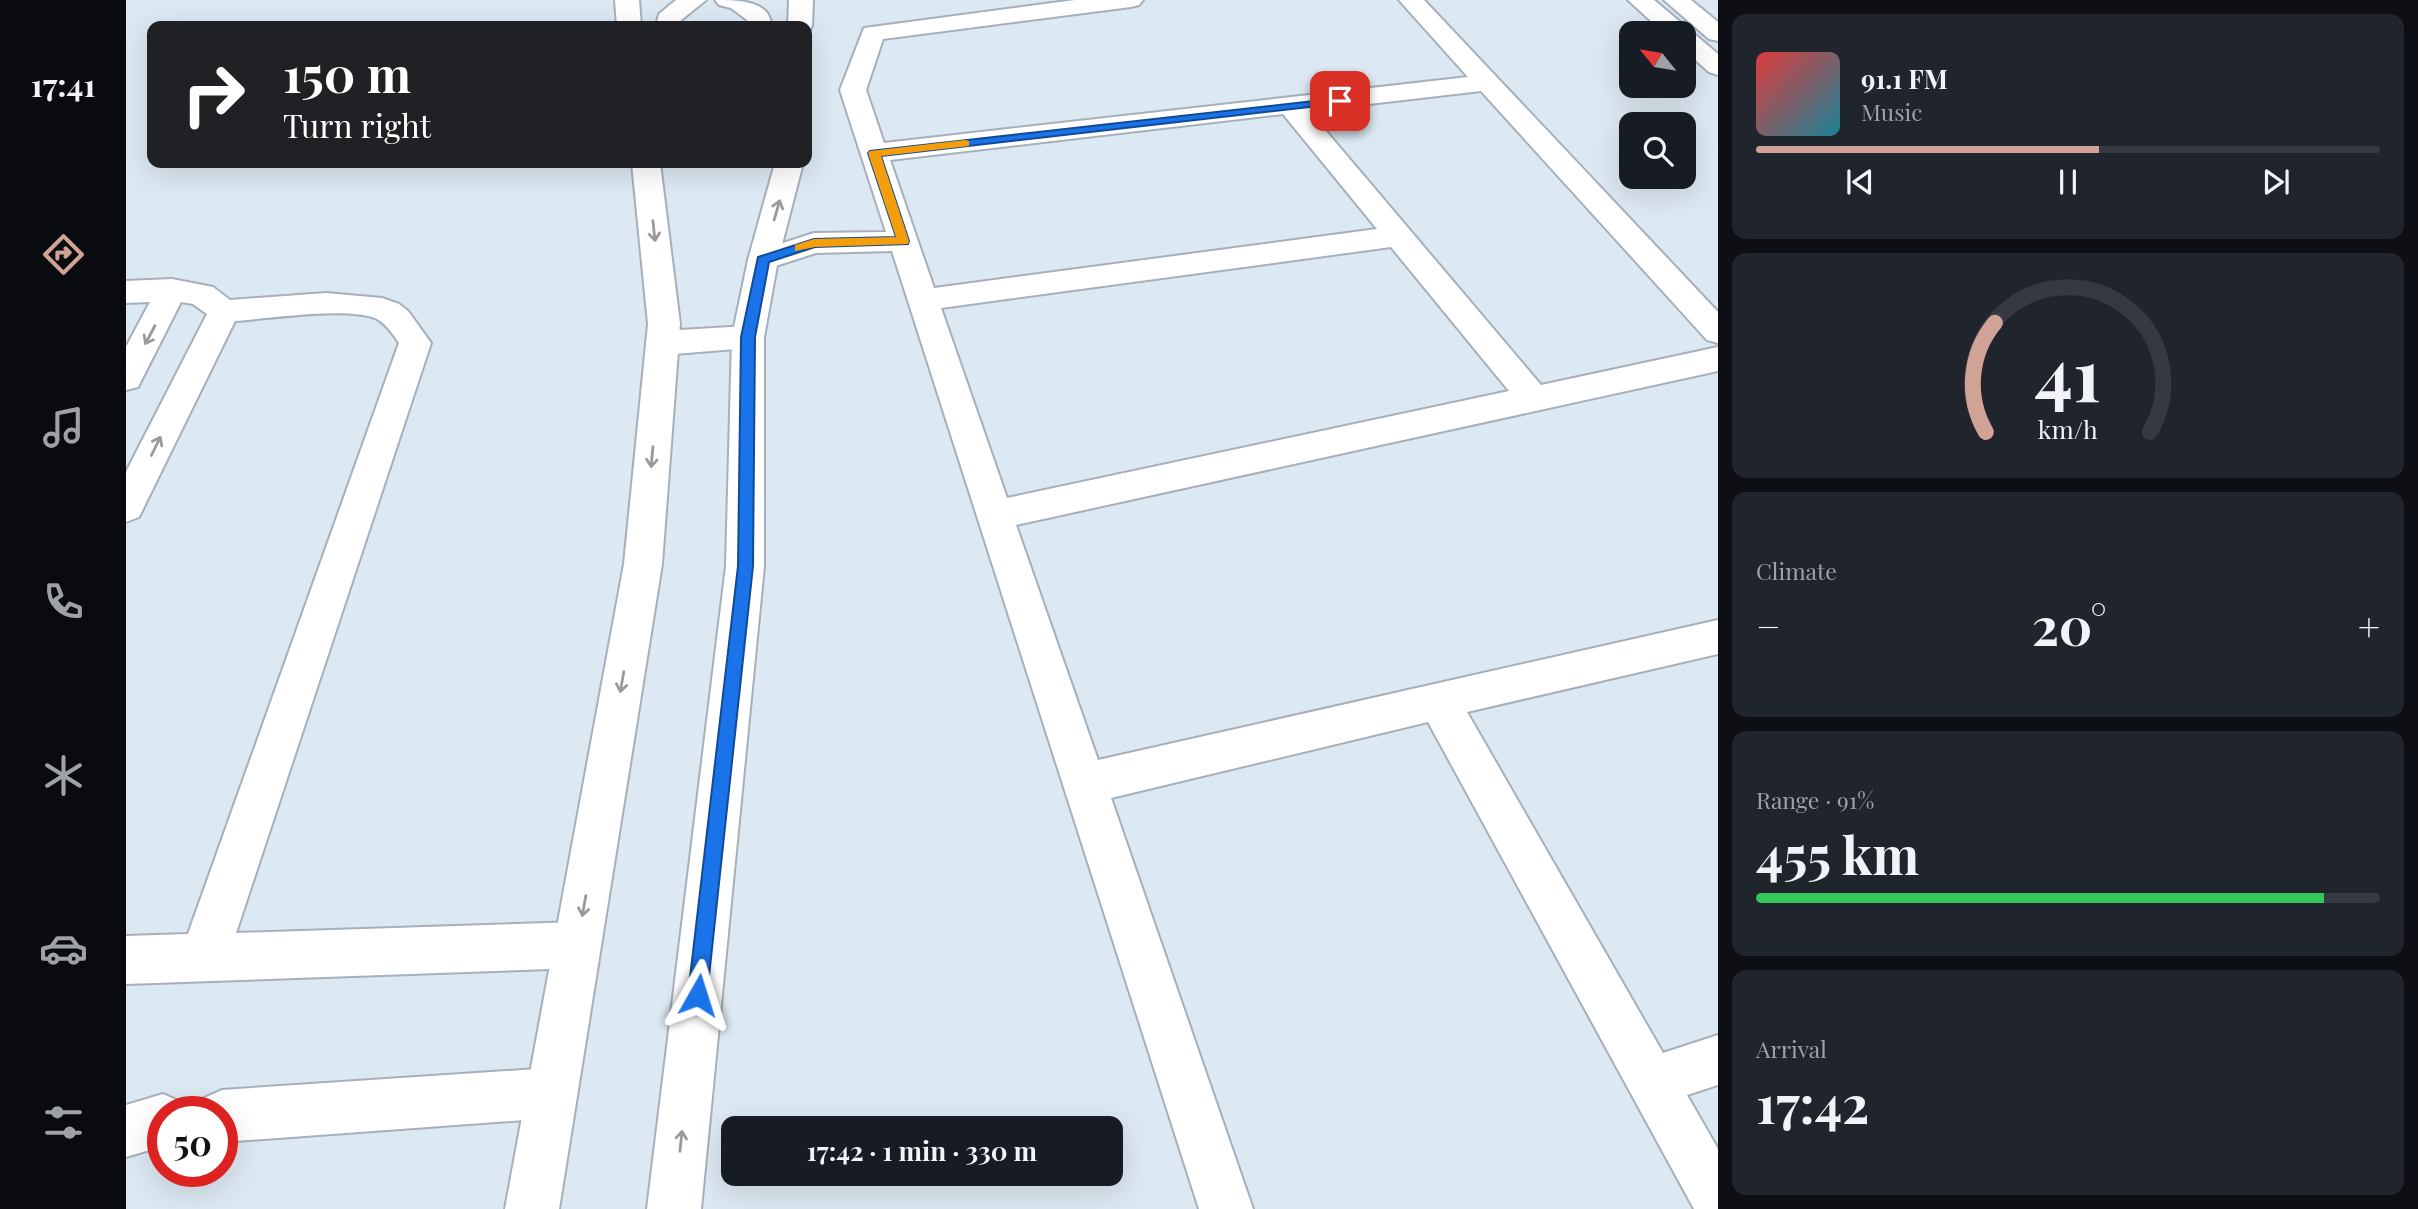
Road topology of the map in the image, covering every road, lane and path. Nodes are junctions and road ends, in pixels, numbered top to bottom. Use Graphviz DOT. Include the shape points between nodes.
graph roads {
  1 [pos="627,0"];
  2 [pos="694,0"];
  3 [pos="727,0"];
  4 [pos="801,0"];
  5 [pos="1131,0"];
  6 [pos="1411,0"];
  7 [pos="1640,0"];
  8 [pos="1676,0"];
  9 [pos="1054,4"];
  10 [pos="760,14"];
  11 [pos="629,21"];
  12 [pos="668,21"];
  13 [pos="800,21"];
  14 [pos="1664,21"];
  15 [pos="1718,34"];
  16 [pos="1696,48"];
  17 [pos="1718,67"];
  18 [pos="1487,83"];
  19 [pos="1292,107"];
  20 [pos="874,153"];
  21 [pos="647,168"];
  22 [pos="788,168"];
  23 [pos="1398,236"];
  24 [pos="903,241"];
  25 [pos="763,260"];
  26 [pos="172,290"];
  27 [pos="126,292"];
  28 [pos="923,300"];
  29 [pos="224,311"];
  30 [pos="1718,332"];
  31 [pos="748,337"];
  32 [pos="662,343"];
  33 [pos="1718,359"];
  34 [pos="126,378"];
  35 [pos="1534,399"];
  36 [pos="126,507"];
  37 [pos="995,514"];
  38 [pos="1718,637"];
  39 [pos="1438,701"];
  40 [pos="1084,784"];
  41 [pos="577,945"];
  42 [pos="204,957"];
  43 [pos="126,960"];
  44 [pos="1718,1060"];
  45 [pos="1652,1082"];
  46 [pos="552,1093"];
  47 [pos="238,1115"];
  48 [pos="147,1125"];
  49 [pos="126,1131"];
  50 [pos="1718,1200"];
  51 [pos="532,1209"];
  52 [pos="674,1209"];
  53 [pos="1226,1209"];
  1 -- 11 [label="street"];
  2 -- 12 [label="street"];
  3 -- 10 [label="street"];
  4 -- 13 [label="street"];
  5 -- 9 [label="street"];
  6 -- 18 [label="street"];
  7 -- 14 [label="street"];
  8 -- 15 [label="street"];
  9 -- 20 [label="street" via="873,33 853,90"];
  16 -- 17 [label="street"];
  18 -- 19 [label="street"];
  18 -- 30 [label="street"];
  19 -- 20 [label="street"];
  19 -- 23 [label="street"];
  20 -- 24 [label="street"];
  21 -- 32 [label="street, one-way" via="664,324"];
  25 -- 22 [label="street, one-way"];
  23 -- 28 [label="street"];
  23 -- 35 [label="street"];
  24 -- 25 [label="street" via="814,243"];
  24 -- 28 [label="street"];
  25 -- 31 [label="street"];
  26 -- 27 [label="street"];
  26 -- 29 [label="street" via="202,295"];
  26 -- 34 [label="street, one-way"];
  28 -- 37 [label="street"];
  36 -- 29 [label="street, one-way"];
  29 -- 42 [label="street" via="349,304 384,310 406,327 415,343"];
  31 -- 32 [label="street"];
  52 -- 31 [label="street, one-way" via="745,566"];
  32 -- 41 [label="street, one-way" via="643,564"];
  33 -- 35 [label="street"];
  35 -- 37 [label="street"];
  37 -- 40 [label="street"];
  38 -- 39 [label="street"];
  39 -- 40 [label="street"];
  39 -- 45 [label="street"];
  40 -- 53 [label="street"];
  41 -- 42 [label="street"];
  41 -- 46 [label="street"];
  42 -- 43 [label="street"];
  44 -- 45 [label="street"];
  45 -- 50 [label="street"];
  46 -- 47 [label="street"];
  46 -- 51 [label="street"];
  48 -- 49 [label="street"];
}
